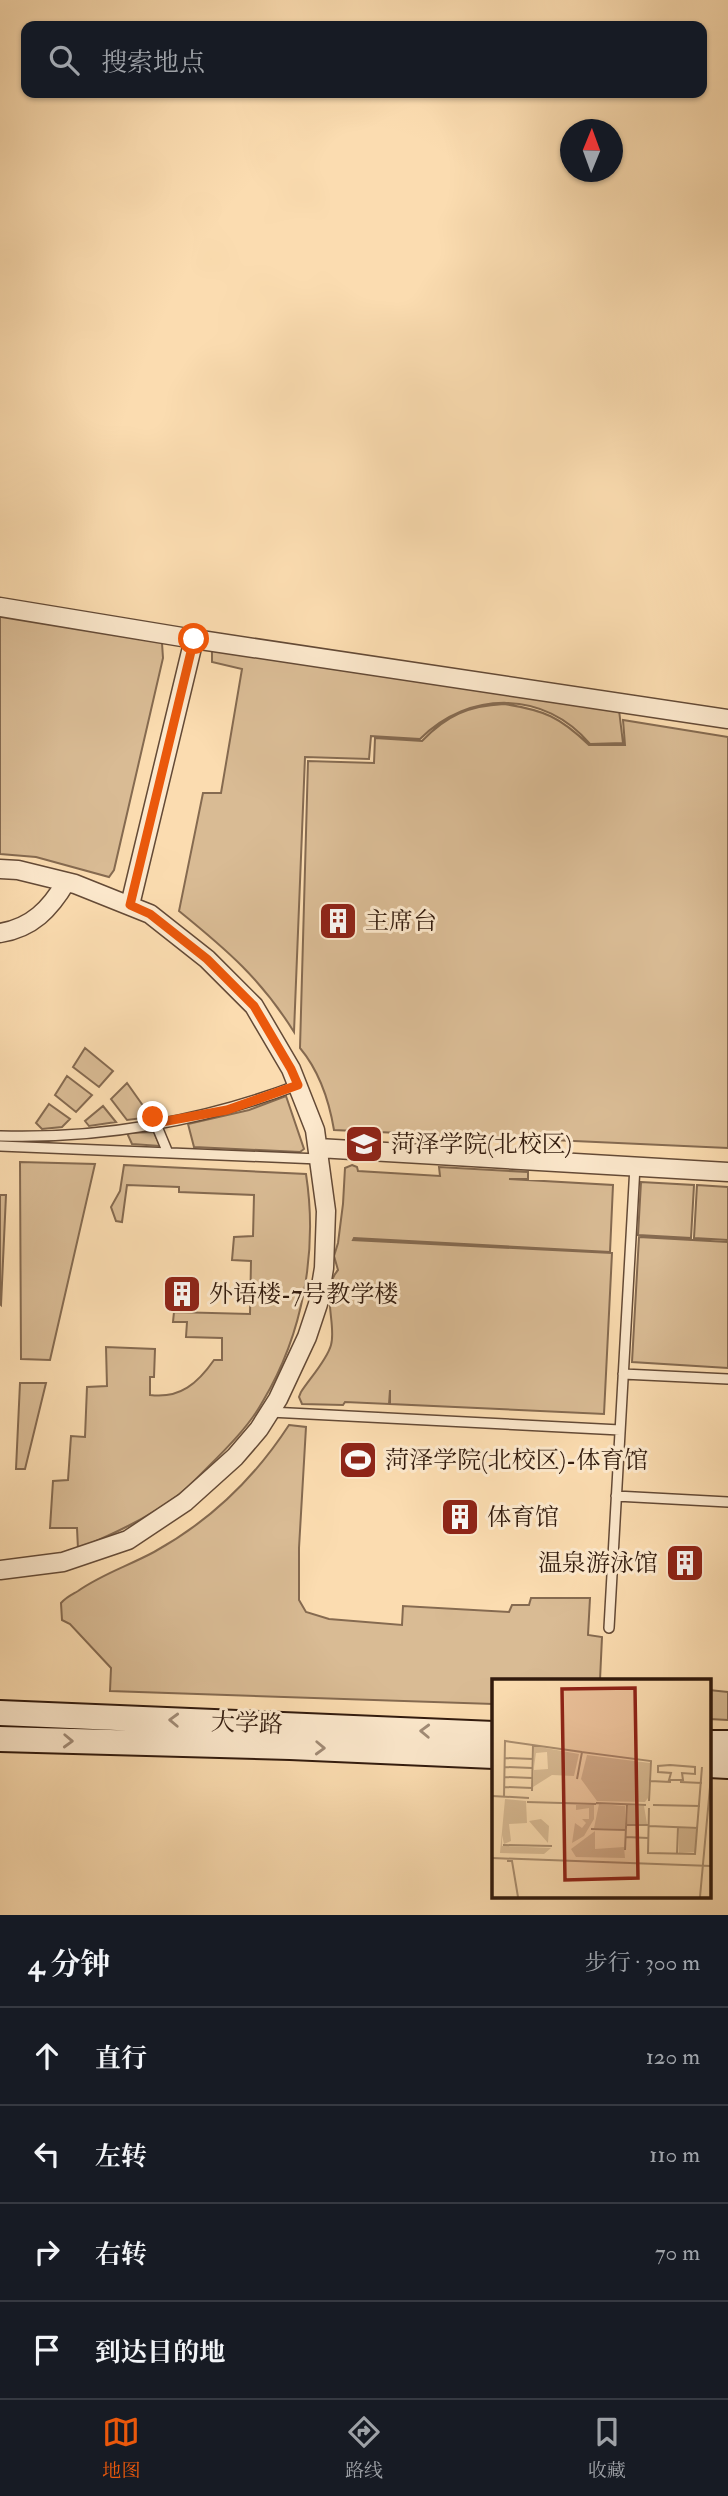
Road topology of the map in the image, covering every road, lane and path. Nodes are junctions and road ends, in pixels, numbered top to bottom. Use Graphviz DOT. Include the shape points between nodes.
graph roads {
  1 [pos="0,607"];
  2 [pos="194,639"];
  3 [pos="728,719"];
  4 [pos="0,869"];
  5 [pos="66,882"];
  6 [pos="130,905"];
  7 [pos="0,933"];
  8 [pos="298,1085"];
  9 [pos="155,1120"];
  10 [pos="0,1136"];
  11 [pos="0,1146"];
  12 [pos="168,1153"];
  13 [pos="319,1153"];
  14 [pos="635,1167"];
  15 [pos="728,1172"];
  16 [pos="623,1374"];
  17 [pos="728,1379"];
  18 [pos="270,1412"];
  19 [pos="620,1430"];
  20 [pos="616,1496"];
  21 [pos="728,1502"];
  22 [pos="0,1570"];
  23 [pos="608,1628"];
  24 [pos="0,1713"];
  25 [pos="492,1734"];
  26 [pos="0,1739"];
  27 [pos="710,1743"];
  28 [pos="728,1743"];
  29 [pos="492,1756"];
  30 [pos="710,1765"];
  31 [pos="728,1766"];
  1 -- 2 [label="street"];
  2 -- 3 [label="street"];
  2 -- 6 [label="street"];
  4 -- 5 [label="street"];
  5 -- 6 [label="street"];
  5 -- 7 [label="street" via="31,924"];
  6 -- 8 [label="street" via="150,914 207,959 254,1006"];
  8 -- 9 [label="lane" via="227,1110"];
  8 -- 13 [label="street"];
  9 -- 10 [label="lane" via="62,1136"];
  9 -- 12 [label="lane"];
  11 -- 12 [label="lane"];
  12 -- 13 [label="lane"];
  13 -- 14 [label="street"];
  13 -- 18 [label="street" via="326,1210 324,1268 317,1304 294,1368"];
  14 -- 15 [label="street"];
  14 -- 16 [label="lane"];
  16 -- 17 [label="lane"];
  16 -- 19 [label="lane"];
  18 -- 19 [label="lane"];
  18 -- 22 [label="street" via="217,1474 128,1540 63,1562"];
  19 -- 20 [label="lane"];
  20 -- 21 [label="lane"];
  20 -- 23 [label="lane"];
  25 -- 24 [label="main road, 大学路, one-way"];
  26 -- 29 [label="main road, 大学路, one-way"];
  27 -- 28 [label="main road"];
  30 -- 31 [label="main road"];
}
